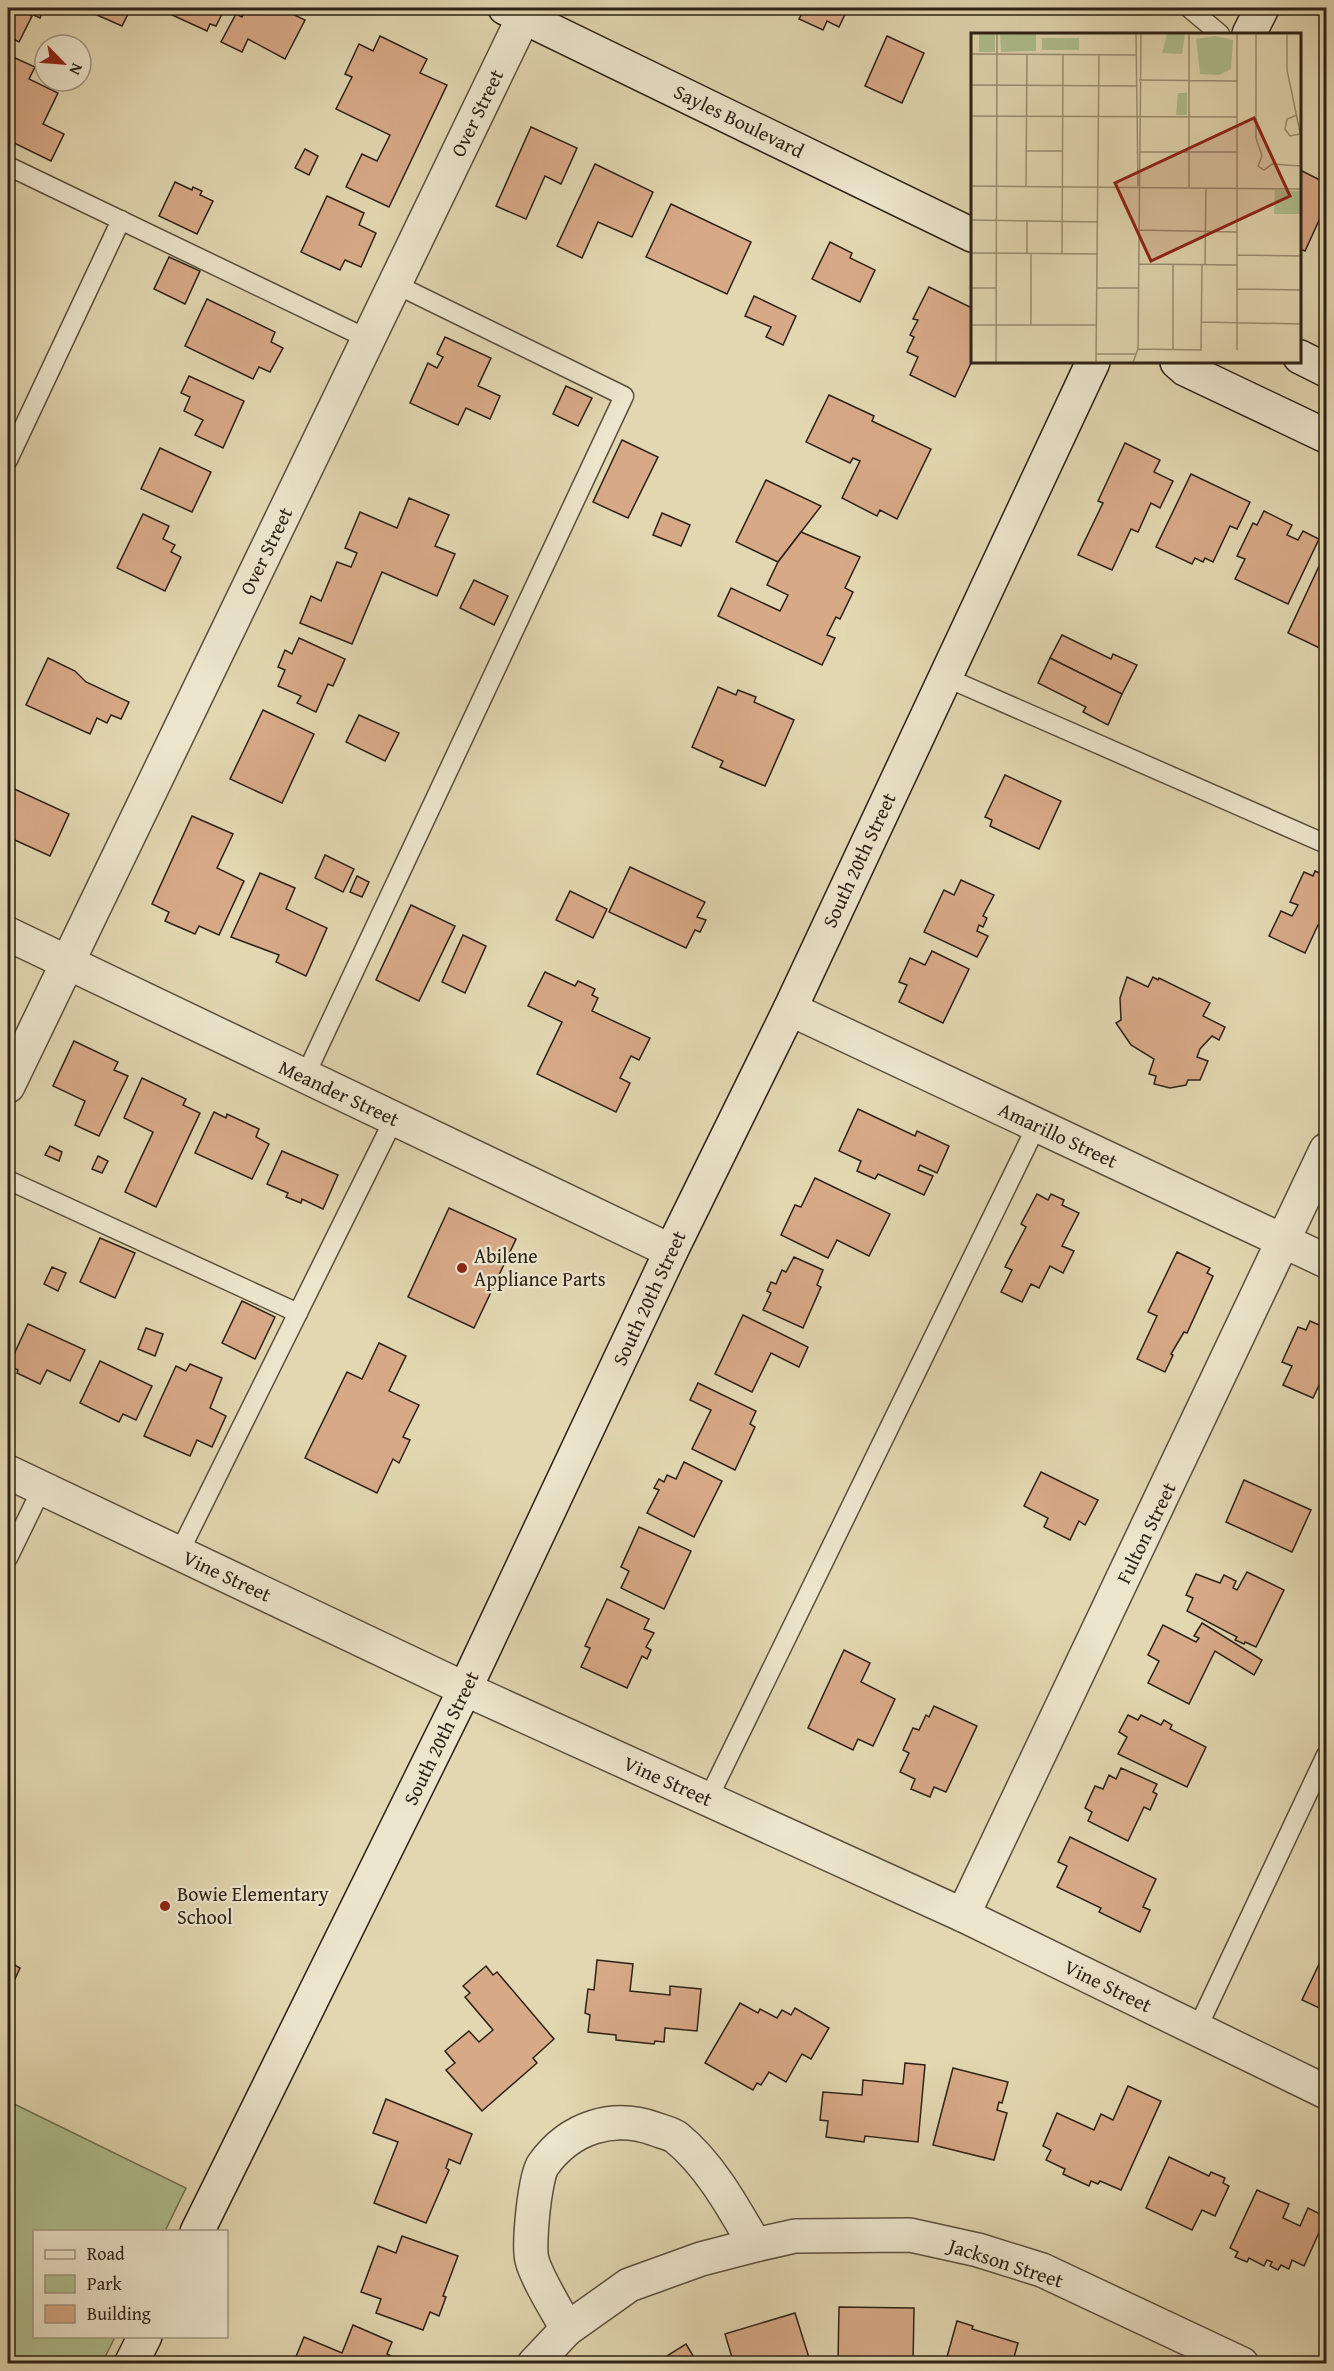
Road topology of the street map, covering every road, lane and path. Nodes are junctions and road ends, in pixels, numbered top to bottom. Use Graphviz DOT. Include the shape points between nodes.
graph roads {
  1 [pos="1189,8"];
  2 [pos="1262,8"];
  3 [pos="514,12"];
  4 [pos="1219,33"];
  5 [pos="1250,33"];
  6 [pos="8,166"];
  7 [pos="121,220"];
  8 [pos="971,235"];
  9 [pos="395,284"];
  10 [pos="368,339"];
  11 [pos="1301,358"];
  12 [pos="1093,363"];
  13 [pos="1178,363"];
  14 [pos="1326,370"];
  15 [pos="1326,436"];
  16 [pos="8,459"];
  17 [pos="945,677"];
  18 [pos="1326,844"];
  19 [pos="8,934"];
  20 [pos="67,963"];
  21 [pos="790,1009"];
  22 [pos="305,1076"];
  23 [pos="8,1086"];
  24 [pos="394,1119"];
  25 [pos="1037,1125"];
  26 [pos="1326,1150"];
  27 [pos="8,1180"];
  28 [pos="1285,1241"];
  29 [pos="670,1251"];
  30 [pos="1326,1261"];
  31 [pos="298,1313"];
  32 [pos="8,1472"];
  33 [pos="42,1488"];
  34 [pos="179,1553"];
  35 [pos="8,1558"];
  36 [pos="465,1689"];
  37 [pos="1326,1755"];
  38 [pos="708,1799"];
  39 [pos="963,1915"];
  40 [pos="1197,2029"];
  41 [pos="1326,2092"];
  42 [pos="198,2230"];
  43 [pos="755,2245"];
  44 [pos="567,2329"];
  45 [pos="144,2338"];
  46 [pos="131,2364"];
  47 [pos="534,2364"];
  48 [pos="1242,2364"];
  1 -- 4 [label="lane"];
  2 -- 5 [label="street"];
  3 -- 8 [label="street, Sayles Boulevard"];
  3 -- 9 [label="street, Over Street"];
  6 -- 7 [label="lane"];
  7 -- 10 [label="lane"];
  7 -- 16 [label="lane"];
  9 -- 10 [label="street, Over Street"];
  9 -- 22 [label="lane" via="624,396"];
  10 -- 20 [label="street, Over Street"];
  11 -- 14 [label="street"];
  12 -- 17 [label="street, South 20th Street"];
  13 -- 15 [label="street"];
  17 -- 18 [label="lane"];
  17 -- 21 [label="street, South 20th Street"];
  19 -- 20 [label="street, Meander Street"];
  20 -- 22 [label="street, Meander Street"];
  20 -- 23 [label="street, Over Street"];
  21 -- 25 [label="street, Amarillo Street"];
  21 -- 29 [label="street, South 20th Street"];
  22 -- 24 [label="street, Meander Street"];
  24 -- 29 [label="street, Meander Street"];
  24 -- 31 [label="lane"];
  25 -- 28 [label="street, Amarillo Street"];
  25 -- 38 [label="lane"];
  26 -- 28 [label="street, Fulton Street"];
  27 -- 31 [label="lane"];
  28 -- 30 [label="street, Amarillo Street"];
  28 -- 39 [label="street, Fulton Street"];
  29 -- 36 [label="street, South 20th Street"];
  31 -- 34 [label="lane"];
  32 -- 33 [label="street, Vine Street"];
  33 -- 34 [label="street, Vine Street"];
  33 -- 35 [label="lane"];
  34 -- 36 [label="street, Vine Street"];
  36 -- 38 [label="street, Vine Street"];
  36 -- 42 [label="street, South 20th Street"];
  37 -- 40 [label="lane"];
  38 -- 39 [label="street, Vine Street"];
  39 -- 40 [label="street, Vine Street"];
  40 -- 41 [label="street, Vine Street"];
  43 -- 44 [label="street, Jackson Street" via="629,2285"];
  43 -- 44 [label="street" via="732,2204 675,2136 637,2123 602,2123 569,2138 541,2166 532,2211 532,2259"];
  43 -- 48 [label="street, Jackson Street" via="795,2236 910,2235 978,2250 1042,2270"];
  44 -- 47 [label="street, Jackson Street"];
  45 -- 46 [label="street"];
}
